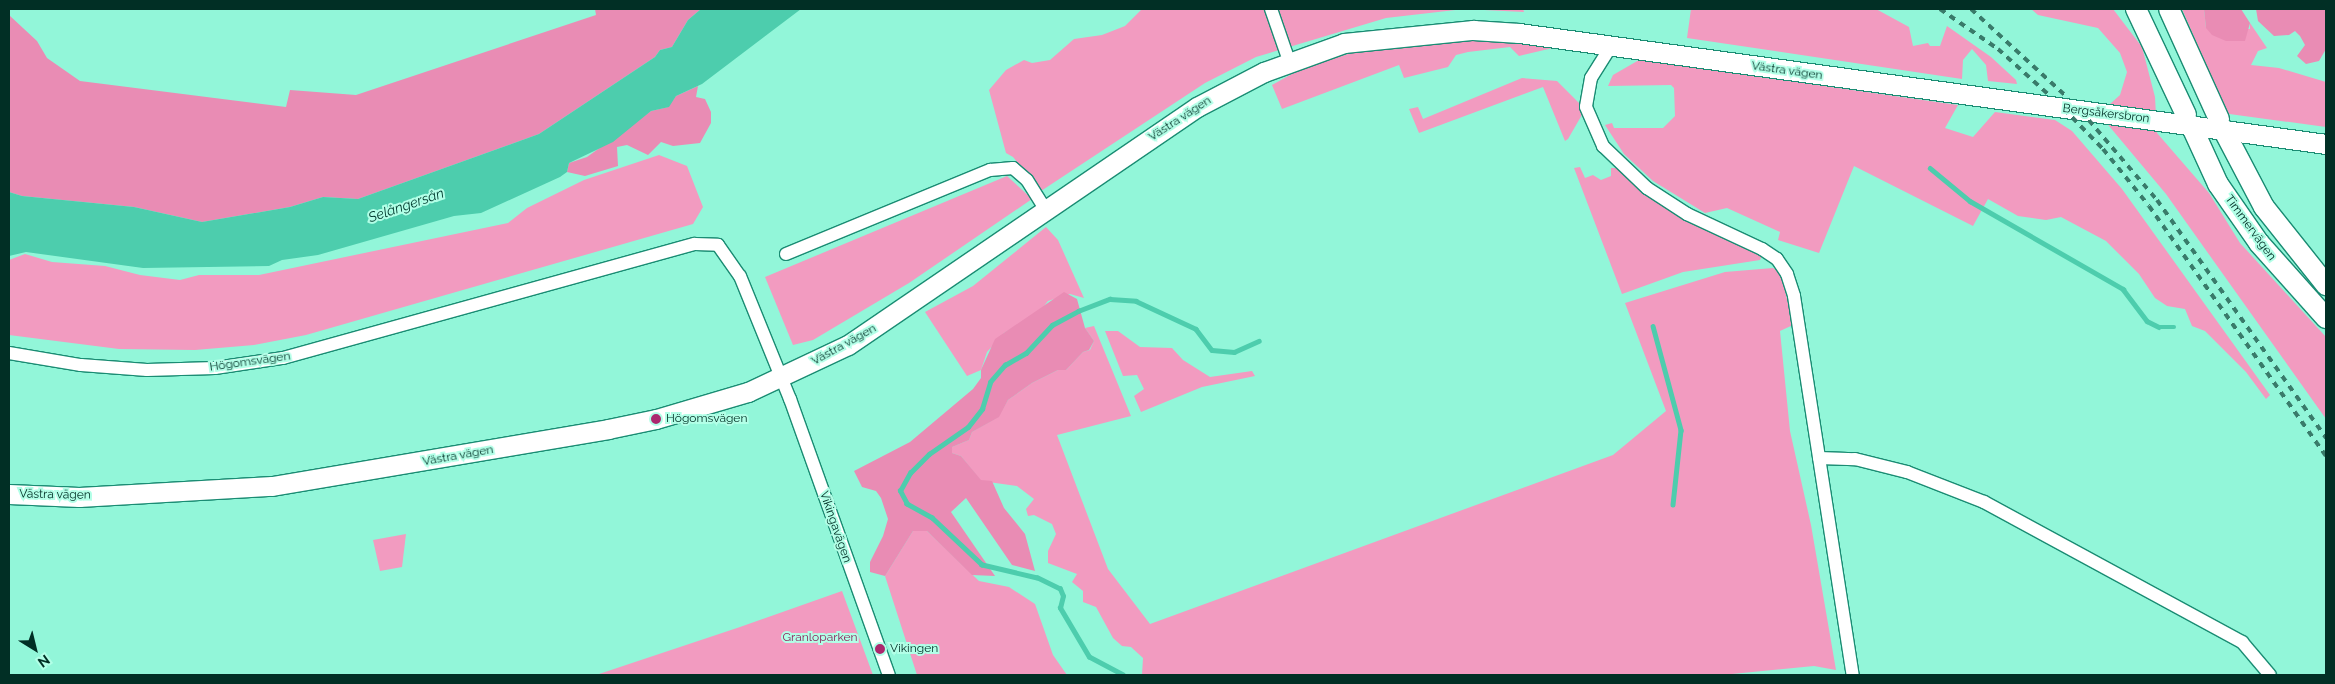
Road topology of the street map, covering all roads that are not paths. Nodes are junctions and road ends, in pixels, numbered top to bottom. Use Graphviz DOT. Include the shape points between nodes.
graph roads {
  1 [pos="1271,9"];
  2 [pos="2136,9"];
  3 [pos="2169,9"];
  4 [pos="1612,44"];
  5 [pos="1290,61"];
  6 [pos="1962,95"];
  7 [pos="2189,120"];
  8 [pos="2221,124"];
  9 [pos="2326,144"];
  10 [pos="1046,210"];
  11 [pos="786,254"];
  12 [pos="2326,286"];
  13 [pos="2326,318"];
  14 [pos="9,354"];
  15 [pos="782,377"];
  16 [pos="1819,458"];
  17 [pos="9,494"];
  18 [pos="889,675"];
  19 [pos="1853,675"];
  20 [pos="2270,675"];
  1 -- 5 [label="street"];
  2 -- 7 [label="main road, Timmervägen"];
  3 -- 8 [label="main road, Timmervägen"];
  4 -- 5 [label="street, Västra vägen" via="1474,30 1344,43"];
  4 -- 6 [label="street, Västra vägen"];
  4 -- 16 [label="street" via="1591,78 1586,107 1603,146 1647,188 1687,214 1777,259 1787,274 1794,296"];
  5 -- 10 [label="street, Västra vägen" via="1197,107"];
  6 -- 7 [label="street, Bergsåkersbron"];
  7 -- 8 [label="street, Bergsåkersbron"];
  7 -- 13 [label="main road, Timmervägen" via="2218,184 2259,243"];
  8 -- 9 [label="street, Bergsåkersbron" via="2250,133"];
  8 -- 12 [label="main road, Timmervägen" via="2264,207"];
  10 -- 11 [label="street" via="1027,180 1013,168 990,170"];
  10 -- 15 [label="street, Västra vägen" via="865,335"];
  14 -- 15 [label="street, Högomsvägen" via="81,365 147,370 214,368 283,358 710,243 723,248 733,264"];
  15 -- 17 [label="street, Västra vägen" via="656,419 423,463 272,486 89,496"];
  15 -- 18 [label="street, Vikingavägen"];
  16 -- 19 [label="street"];
  16 -- 20 [label="street" via="1855,460 1907,472 1984,502 2229,634 2242,642"];
}
